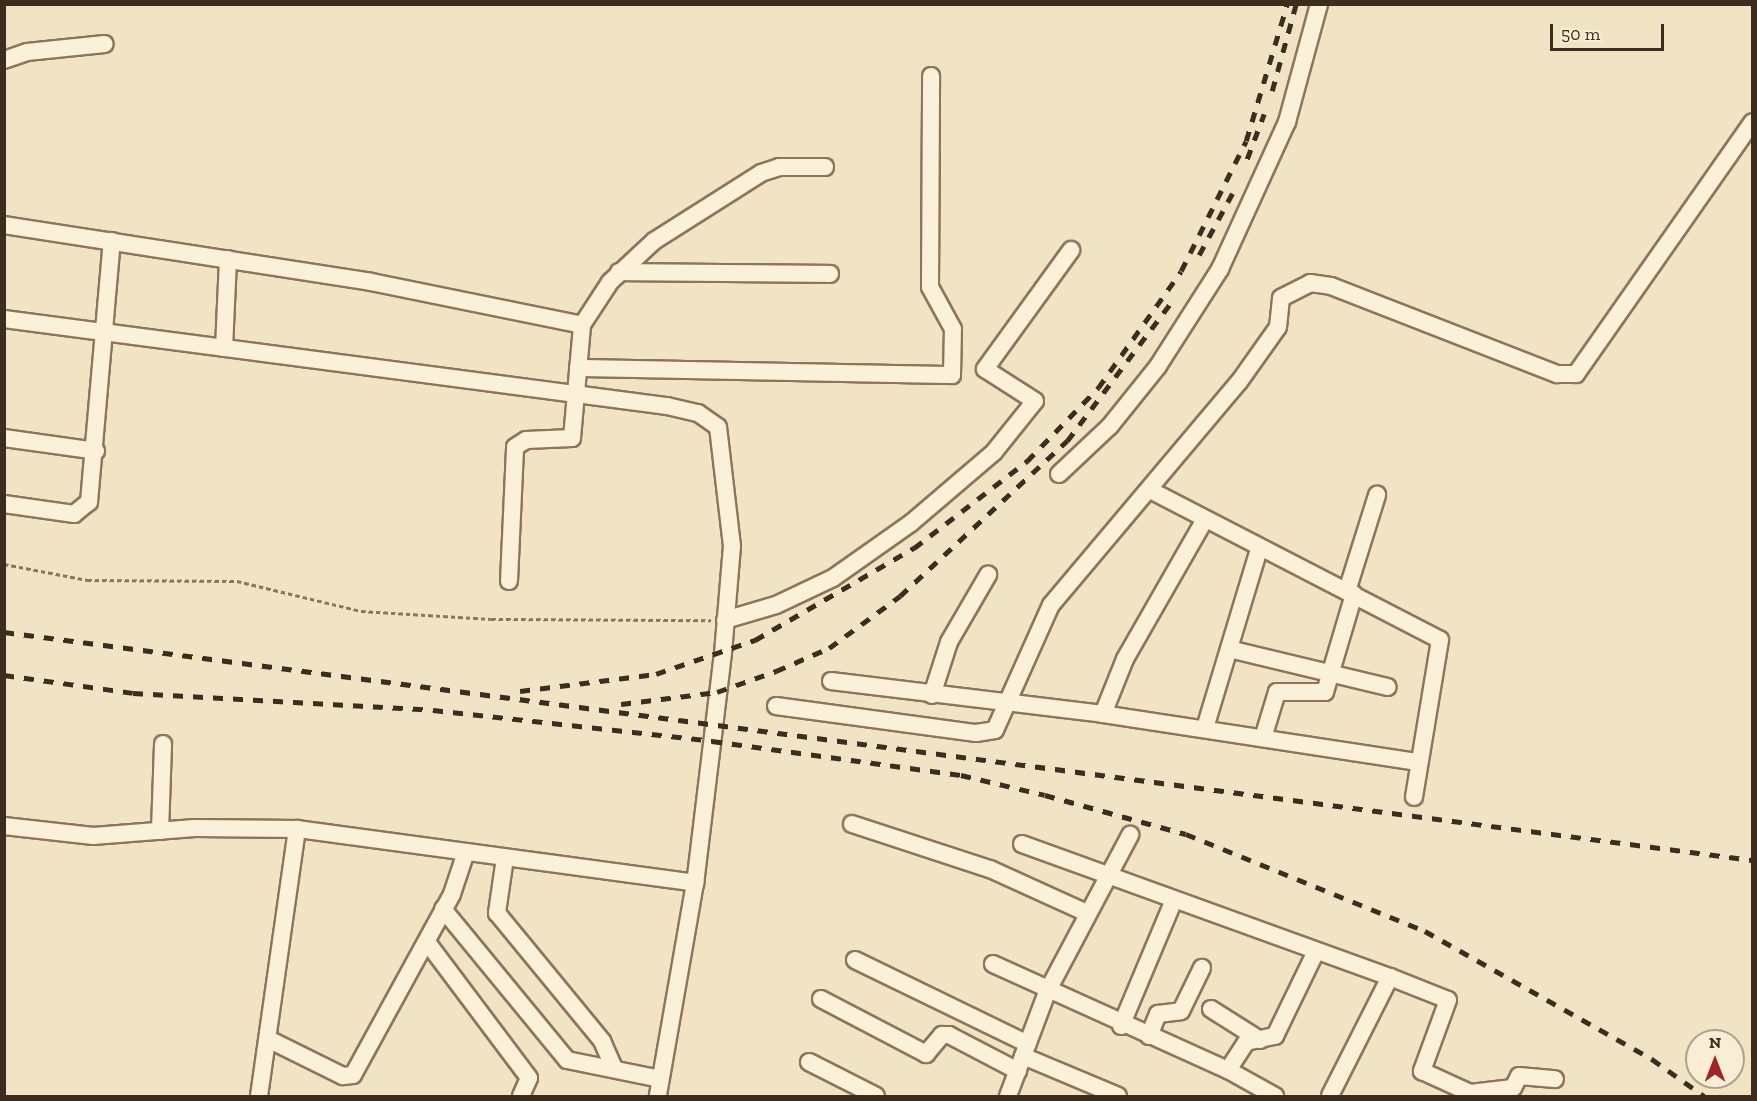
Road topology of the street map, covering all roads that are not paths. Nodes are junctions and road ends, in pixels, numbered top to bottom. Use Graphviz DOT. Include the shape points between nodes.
graph roads {
  1 [pos="1318,4"];
  2 [pos="105,44"];
  3 [pos="4,60"];
  4 [pos="931,76"];
  5 [pos="1752,123"];
  6 [pos="825,167"];
  7 [pos="4,225"];
  8 [pos="112,241"];
  9 [pos="1071,250"];
  10 [pos="228,259"];
  11 [pos="619,272"];
  12 [pos="830,274"];
  13 [pos="4,319"];
  14 [pos="582,325"];
  15 [pos="105,334"];
  16 [pos="224,348"];
  17 [pos="578,368"];
  18 [pos="577,395"];
  19 [pos="4,438"];
  20 [pos="96,451"];
  21 [pos="1059,474"];
  22 [pos="1150,490"];
  23 [pos="1377,495"];
  24 [pos="4,504"];
  25 [pos="1204,521"];
  26 [pos="1259,549"];
  27 [pos="988,575"];
  28 [pos="509,581"];
  29 [pos="1350,593"];
  30 [pos="725,620"];
  31 [pos="1229,649"];
  32 [pos="1328,677"];
  33 [pos="831,681"];
  34 [pos="1388,687"];
  35 [pos="932,695"];
  36 [pos="1009,703"];
  37 [pos="776,706"];
  38 [pos="1103,714"];
  39 [pos="1205,728"];
  40 [pos="1263,738"];
  41 [pos="163,744"];
  42 [pos="1418,762"];
  43 [pos="1414,797"];
  44 [pos="852,824"];
  45 [pos="4,826"];
  46 [pos="297,829"];
  47 [pos="160,831"];
  48 [pos="1130,835"];
  49 [pos="1022,844"];
  50 [pos="466,852"];
  51 [pos="505,858"];
  52 [pos="1108,875"];
  53 [pos="695,883"];
  54 [pos="1174,900"];
  55 [pos="443,909"];
  56 [pos="1087,913"];
  57 [pos="427,942"];
  58 [pos="1316,951"];
  59 [pos="855,960"];
  60 [pos="993,964"];
  61 [pos="1202,968"];
  62 [pos="1390,977"];
  63 [pos="1047,992"];
  64 [pos="821,999"];
  65 [pos="1212,1009"];
  66 [pos="1121,1026"];
  67 [pos="1149,1036"];
  68 [pos="268,1039"];
  69 [pos="1260,1040"];
  70 [pos="1023,1057"];
  71 [pos="809,1062"];
  72 [pos="613,1066"];
  73 [pos="1227,1070"];
  74 [pos="660,1079"];
  75 [pos="1556,1079"];
  76 [pos="259,1096"];
  77 [pos="521,1096"];
  78 [pos="658,1096"];
  79 [pos="876,1096"];
  80 [pos="1008,1096"];
  81 [pos="1118,1096"];
  82 [pos="1275,1096"];
  83 [pos="1330,1096"];
  1 -- 21 [label="street" via="1287,122 1220,269 1144,383 1110,426"];
  2 -- 3 [label="street" via="27,52"];
  4 -- 17 [label="street" via="930,287 952,329 952,375"];
  5 -- 22 [label="street" via="1576,374 1557,374 1331,286 1310,283 1284,296 1278,327"];
  6 -- 11 [label="street" via="779,167 761,174 663,234"];
  7 -- 8 [label="street"];
  8 -- 10 [label="street"];
  8 -- 15 [label="street"];
  9 -- 30 [label="street" via="985,369 1035,401 986,460 911,523 833,578 776,605"];
  10 -- 14 [label="street"];
  10 -- 16 [label="street"];
  11 -- 12 [label="street"];
  11 -- 14 [label="street"];
  13 -- 15 [label="street"];
  14 -- 17 [label="street"];
  15 -- 16 [label="street"];
  15 -- 20 [label="street"];
  16 -- 18 [label="street"];
  17 -- 18 [label="street"];
  18 -- 28 [label="street" via="572,438 526,441 515,447"];
  18 -- 30 [label="street" via="698,413 718,427 732,546"];
  19 -- 20 [label="street"];
  20 -- 24 [label="street" via="85,510 74,514"];
  22 -- 25 [label="street"];
  22 -- 36 [label="street" via="1051,605"];
  23 -- 29 [label="street"];
  25 -- 26 [label="street"];
  25 -- 38 [label="street" via="1125,659"];
  26 -- 29 [label="street"];
  26 -- 31 [label="street"];
  27 -- 35 [label="street" via="949,642"];
  29 -- 32 [label="street"];
  29 -- 42 [label="street" via="1440,640"];
  30 -- 53 [label="street"];
  31 -- 32 [label="street"];
  31 -- 39 [label="street"];
  32 -- 34 [label="street"];
  32 -- 40 [label="street" via="1323,695 1277,692"];
  33 -- 35 [label="street"];
  35 -- 36 [label="street"];
  36 -- 37 [label="street" via="995,730 987,733"];
  36 -- 38 [label="street"];
  38 -- 39 [label="street"];
  39 -- 40 [label="street"];
  40 -- 42 [label="street"];
  41 -- 47 [label="street"];
  42 -- 43 [label="street"];
  44 -- 56 [label="street" via="990,869"];
  45 -- 47 [label="street" via="93,836"];
  46 -- 47 [label="street"];
  46 -- 50 [label="street"];
  46 -- 68 [label="street"];
  48 -- 52 [label="street"];
  49 -- 52 [label="street"];
  50 -- 51 [label="street"];
  50 -- 55 [label="street"];
  51 -- 53 [label="street"];
  51 -- 72 [label="street" via="497,913 602,1041"];
  52 -- 54 [label="street"];
  52 -- 56 [label="street"];
  53 -- 74 [label="street"];
  54 -- 58 [label="street"];
  54 -- 66 [label="street"];
  55 -- 57 [label="street"];
  55 -- 72 [label="street" via="567,1060"];
  56 -- 63 [label="street"];
  57 -- 68 [label="street" via="353,1075 343,1076"];
  57 -- 77 [label="street" via="529,1078"];
  58 -- 62 [label="street"];
  58 -- 69 [label="street" via="1275,1036"];
  59 -- 70 [label="street"];
  60 -- 63 [label="street"];
  61 -- 67 [label="street" via="1181,1011 1158,1014"];
  62 -- 75 [label="street" via="1448,1000 1422,1071 1470,1092 1513,1088 1519,1076"];
  62 -- 83 [label="street"];
  63 -- 66 [label="street"];
  63 -- 70 [label="street"];
  64 -- 70 [label="street" via="926,1054 942,1035 949,1035"];
  65 -- 69 [label="street"];
  66 -- 67 [label="street"];
  67 -- 73 [label="street"];
  68 -- 76 [label="street"];
  69 -- 73 [label="street" via="1246,1042"];
  70 -- 80 [label="street"];
  70 -- 81 [label="street"];
  71 -- 79 [label="street"];
  72 -- 74 [label="street"];
  73 -- 82 [label="street"];
  74 -- 78 [label="street"];
}
